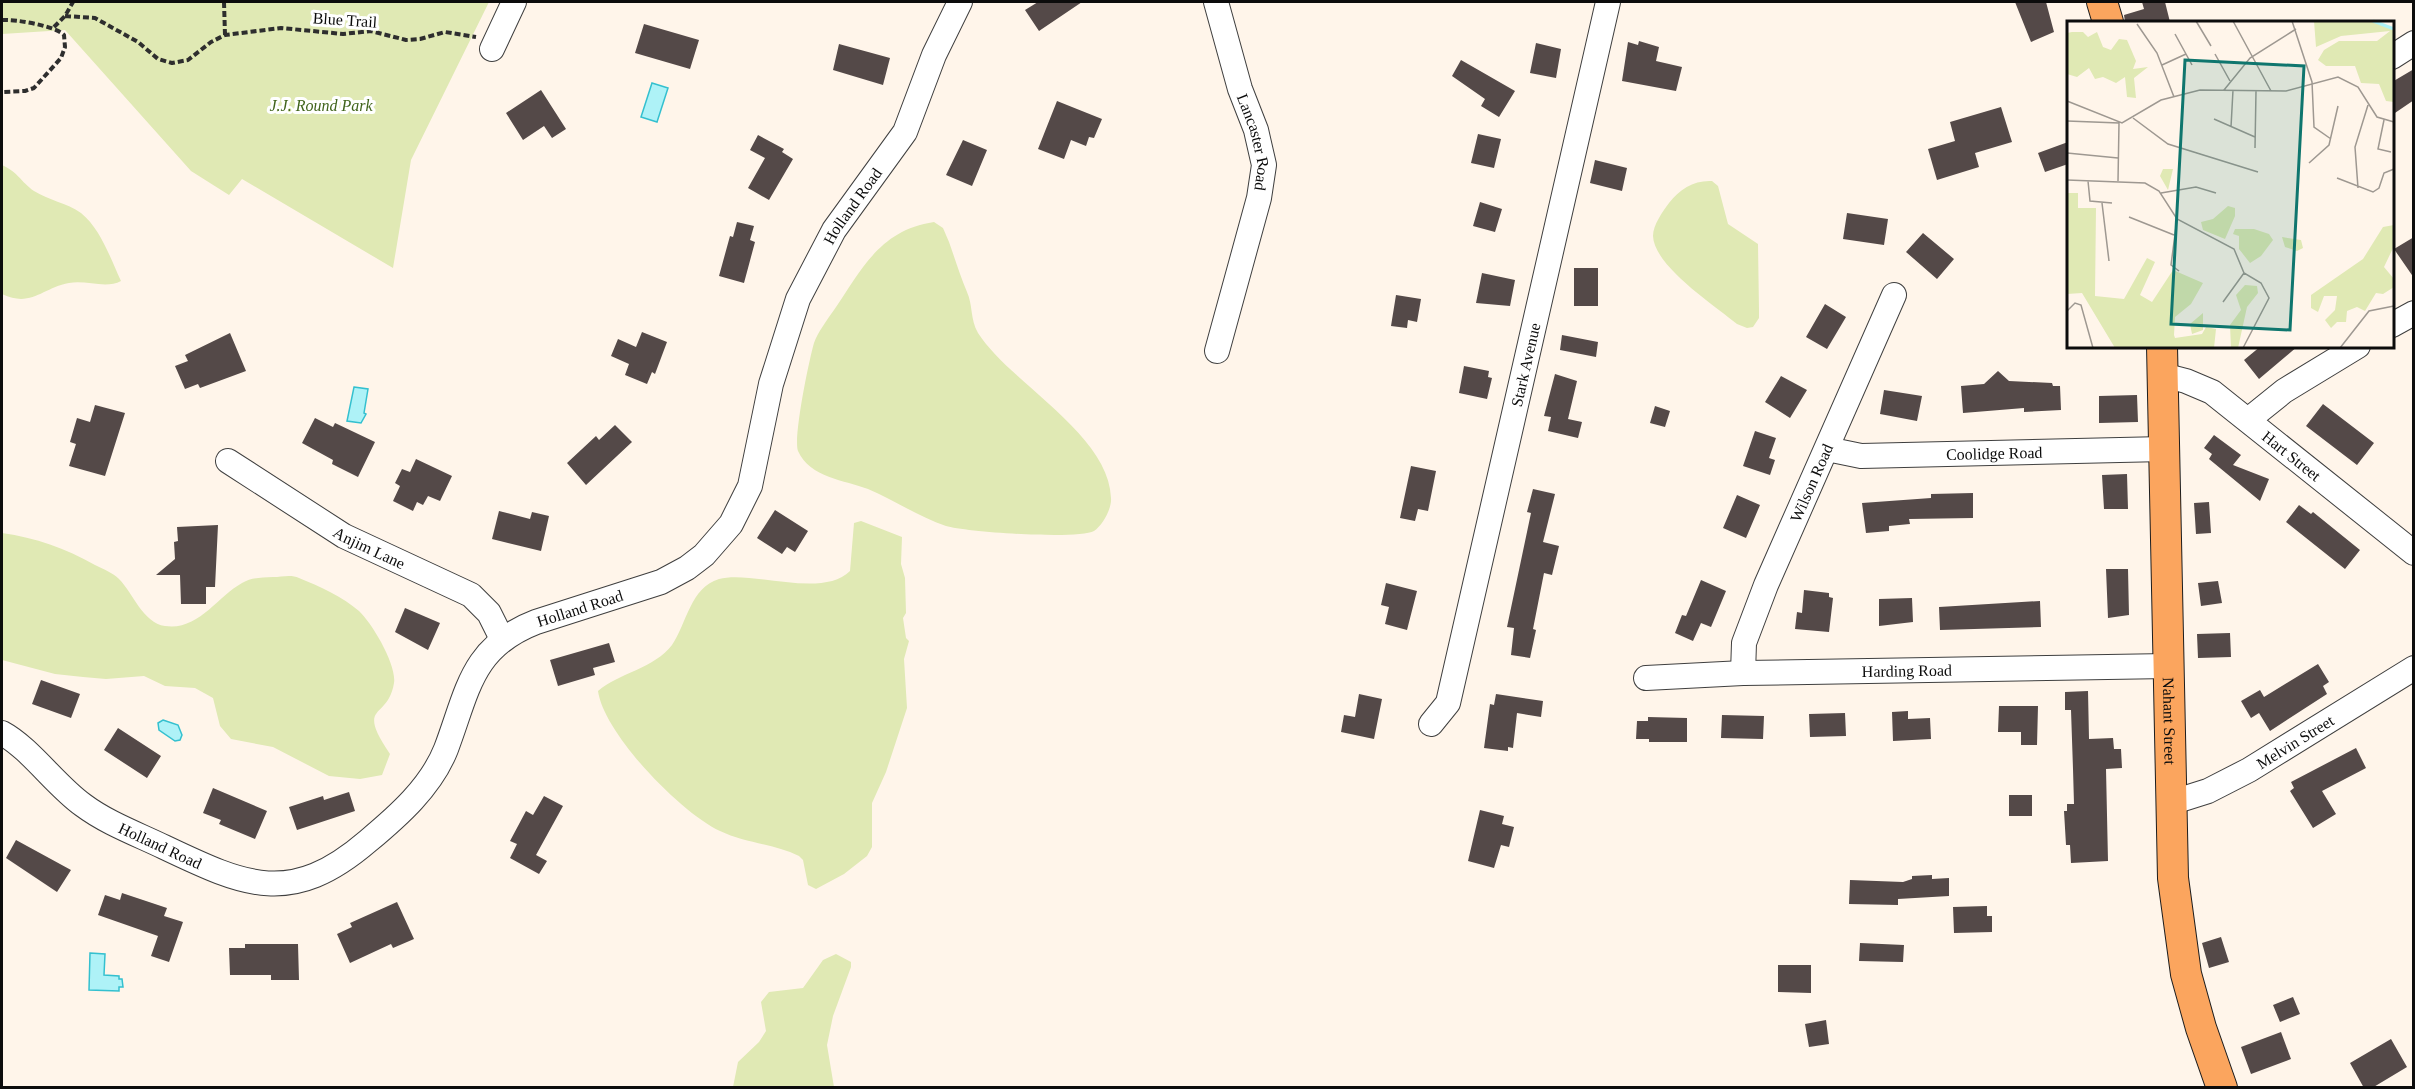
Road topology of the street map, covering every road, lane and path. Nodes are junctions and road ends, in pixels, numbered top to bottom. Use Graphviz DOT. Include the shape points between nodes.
graph roads {
  1 [pos="73,2"];
  2 [pos="224,2"];
  3 [pos="514,2"];
  4 [pos="957,2"];
  5 [pos="1216,2"];
  6 [pos="1608,2"];
  7 [pos="2102,2"];
  8 [pos="65,16"];
  9 [pos="2,20"];
  10 [pos="2108,21"];
  11 [pos="54,27"];
  12 [pos="225,35"];
  13 [pos="494,44"];
  14 [pos="2414,44"];
  15 [pos="2394,56"];
  16 [pos="2,93"];
  17 [pos="1894,295"];
  18 [pos="2414,313"];
  19 [pos="2394,325"];
  20 [pos="2355,348"];
  21 [pos="1217,351"];
  22 [pos="2163,361"];
  23 [pos="2248,420"];
  24 [pos="1827,449"];
  25 [pos="2164,449"];
  26 [pos="228,461"];
  27 [pos="2414,553"];
  28 [pos="502,639"];
  29 [pos="2168,666"];
  30 [pos="2414,668"];
  31 [pos="1743,673"];
  32 [pos="1646,678"];
  33 [pos="1431,724"];
  34 [pos="2,733"];
  35 [pos="2170,803"];
  36 [pos="2222,1088"];
  1 -- 8 [label="path"];
  2 -- 12 [label="path"];
  3 -- 13 [label="street"];
  4 -- 28 [label="street, Holland Road" via="905,132 834,230 798,299 771,384 750,486 730,524 704,555 661,582 536,622"];
  5 -- 21 [label="street, Lancaster Road" via="1264,165 1259,198"];
  6 -- 33 [label="street, Stark Avenue" via="1449,700"];
  7 -- 10 [label="main road"];
  8 -- 11 [label="path"];
  8 -- 12 [label="path, Blue Trail" via="95,18 167,63 188,60"];
  9 -- 11 [label="path"];
  11 -- 16 [label="path" via="65,40 57,63 31,89"];
  12 -- 13 [label="path, Blue Trail" via="281,28 343,34 371,31 406,40 455,31"];
  14 -- 15 [label="street"];
  17 -- 24 [label="street, Wilson Road"];
  18 -- 19 [label="street"];
  20 -- 23 [label="street" via="2284,391"];
  22 -- 23 [label="street, Hart Street"];
  22 -- 25 [label="main road, Nahant Street"];
  23 -- 27 [label="street, Hart Street"];
  24 -- 25 [label="street, Coolidge Road" via="1861,456"];
  24 -- 31 [label="street, Wilson Road" via="1747,634"];
  25 -- 29 [label="main road, Nahant Street"];
  26 -- 28 [label="street, Anjim Lane" via="344,536 471,596 489,613"];
  28 -- 34 [label="street, Holland Road" via="473,673 438,766 415,796 385,827 338,864 316,876 288,883 253,883 228,876 104,819 82,805"];
  29 -- 31 [label="street, Harding Road"];
  29 -- 35 [label="main road, Nahant Street"];
  30 -- 35 [label="street, Melvin Street" via="2249,770 2208,791"];
  31 -- 32 [label="street, Harding Road"];
  35 -- 36 [label="main road, Nahant Street" via="2173,878 2184,963 2200,1028"];
}
